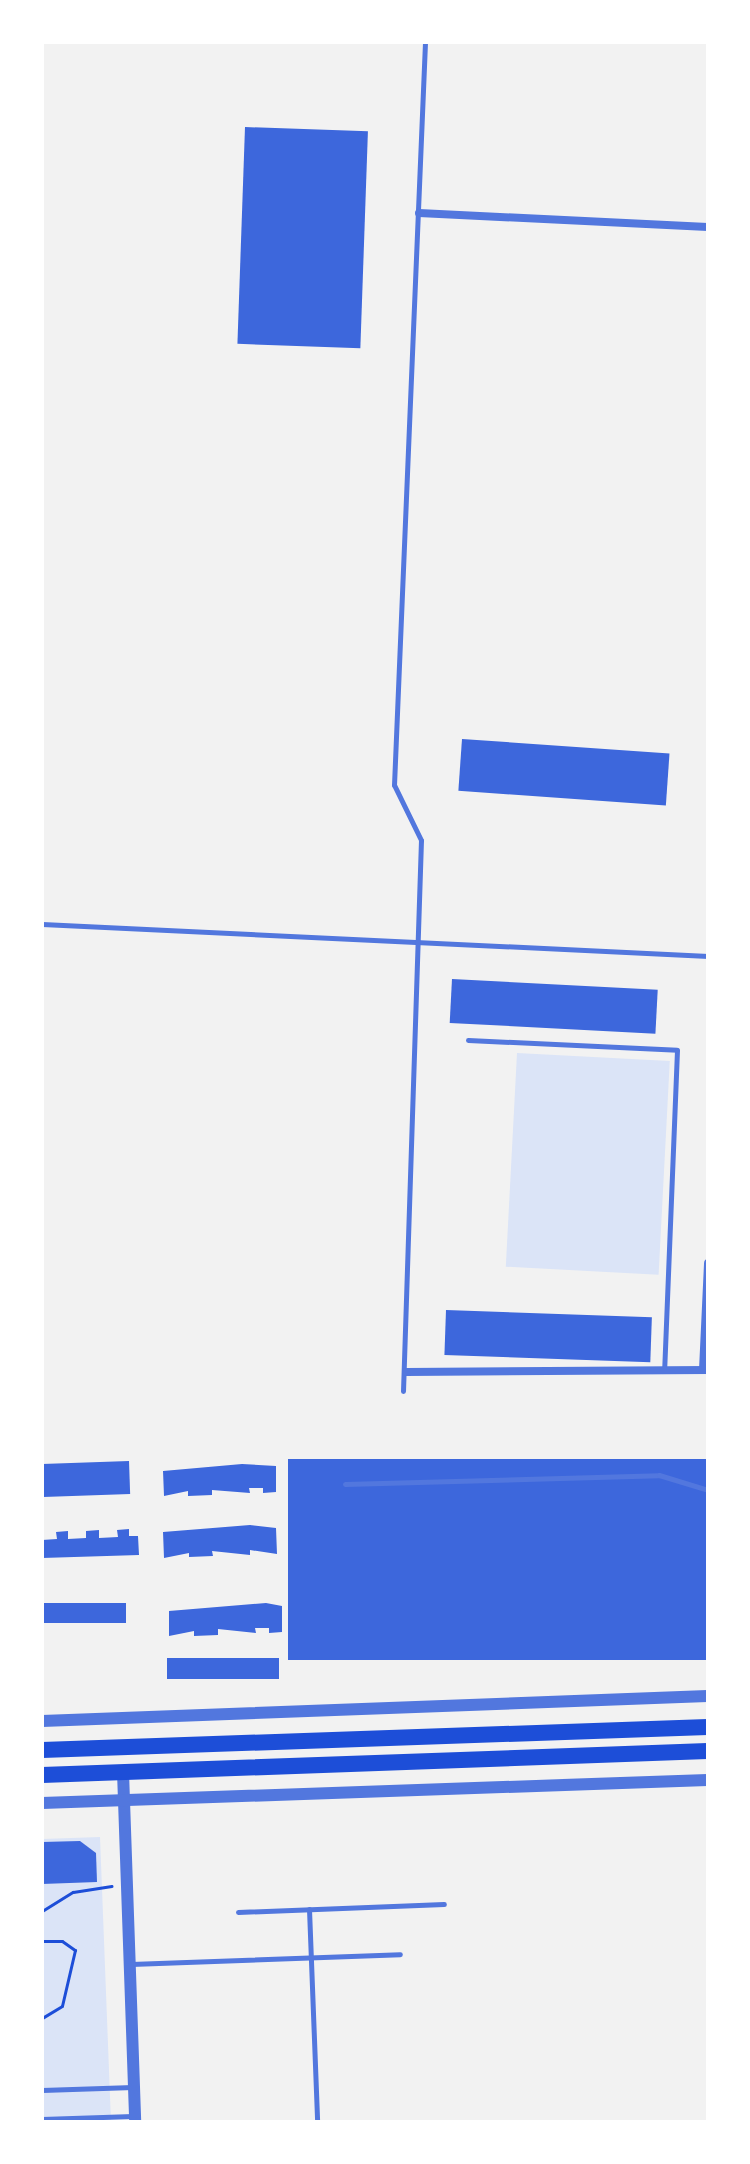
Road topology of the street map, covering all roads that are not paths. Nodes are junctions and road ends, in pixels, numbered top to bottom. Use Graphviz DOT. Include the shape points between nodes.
graph roads {
  1 [pos="425,42"];
  2 [pos="419,213"];
  3 [pos="708,227"];
  4 [pos="42,924"];
  5 [pos="417,942"];
  6 [pos="708,956"];
  7 [pos="468,1040"];
  8 [pos="708,1263"];
  9 [pos="706,1370"];
  10 [pos="664,1371"];
  11 [pos="406,1372"];
  12 [pos="403,1391"];
  13 [pos="345,1484"];
  14 [pos="708,1490"];
  15 [pos="708,1696"];
  16 [pos="42,1721"];
  17 [pos="708,1727"];
  18 [pos="42,1750"];
  19 [pos="708,1751"];
  20 [pos="123,1772"];
  21 [pos="42,1775"];
  22 [pos="708,1780"];
  23 [pos="124,1800"];
  24 [pos="42,1803"];
  25 [pos="444,1904"];
  26 [pos="309,1909"];
  27 [pos="238,1912"];
  28 [pos="400,1954"];
  29 [pos="311,1957"];
  30 [pos="130,1964"];
  31 [pos="134,2087"];
  32 [pos="42,2090"];
  33 [pos="42,2119"];
  34 [pos="135,2119"];
  35 [pos="317,2122"];
  1 -- 2 [label="lane"];
  2 -- 3 [label="street"];
  2 -- 5 [label="lane" via="394,785 421,840"];
  4 -- 5 [label="lane"];
  5 -- 6 [label="lane"];
  5 -- 11 [label="lane"];
  7 -- 10 [label="lane" via="677,1050"];
  8 -- 9 [label="street"];
  9 -- 10 [label="street"];
  10 -- 11 [label="street"];
  11 -- 12 [label="lane"];
  13 -- 14 [label="lane" via="659,1475"];
  15 -- 16 [label="street"];
  17 -- 18 [label="main road"];
  19 -- 20 [label="main road"];
  20 -- 21 [label="main road"];
  20 -- 23 [label="street"];
  22 -- 23 [label="street"];
  23 -- 24 [label="street"];
  23 -- 30 [label="street"];
  25 -- 26 [label="lane"];
  26 -- 27 [label="lane"];
  26 -- 29 [label="lane"];
  28 -- 29 [label="lane"];
  29 -- 30 [label="lane"];
  29 -- 35 [label="lane"];
  30 -- 31 [label="street"];
  31 -- 32 [label="lane"];
  31 -- 34 [label="street"];
  33 -- 34 [label="lane"];
}
